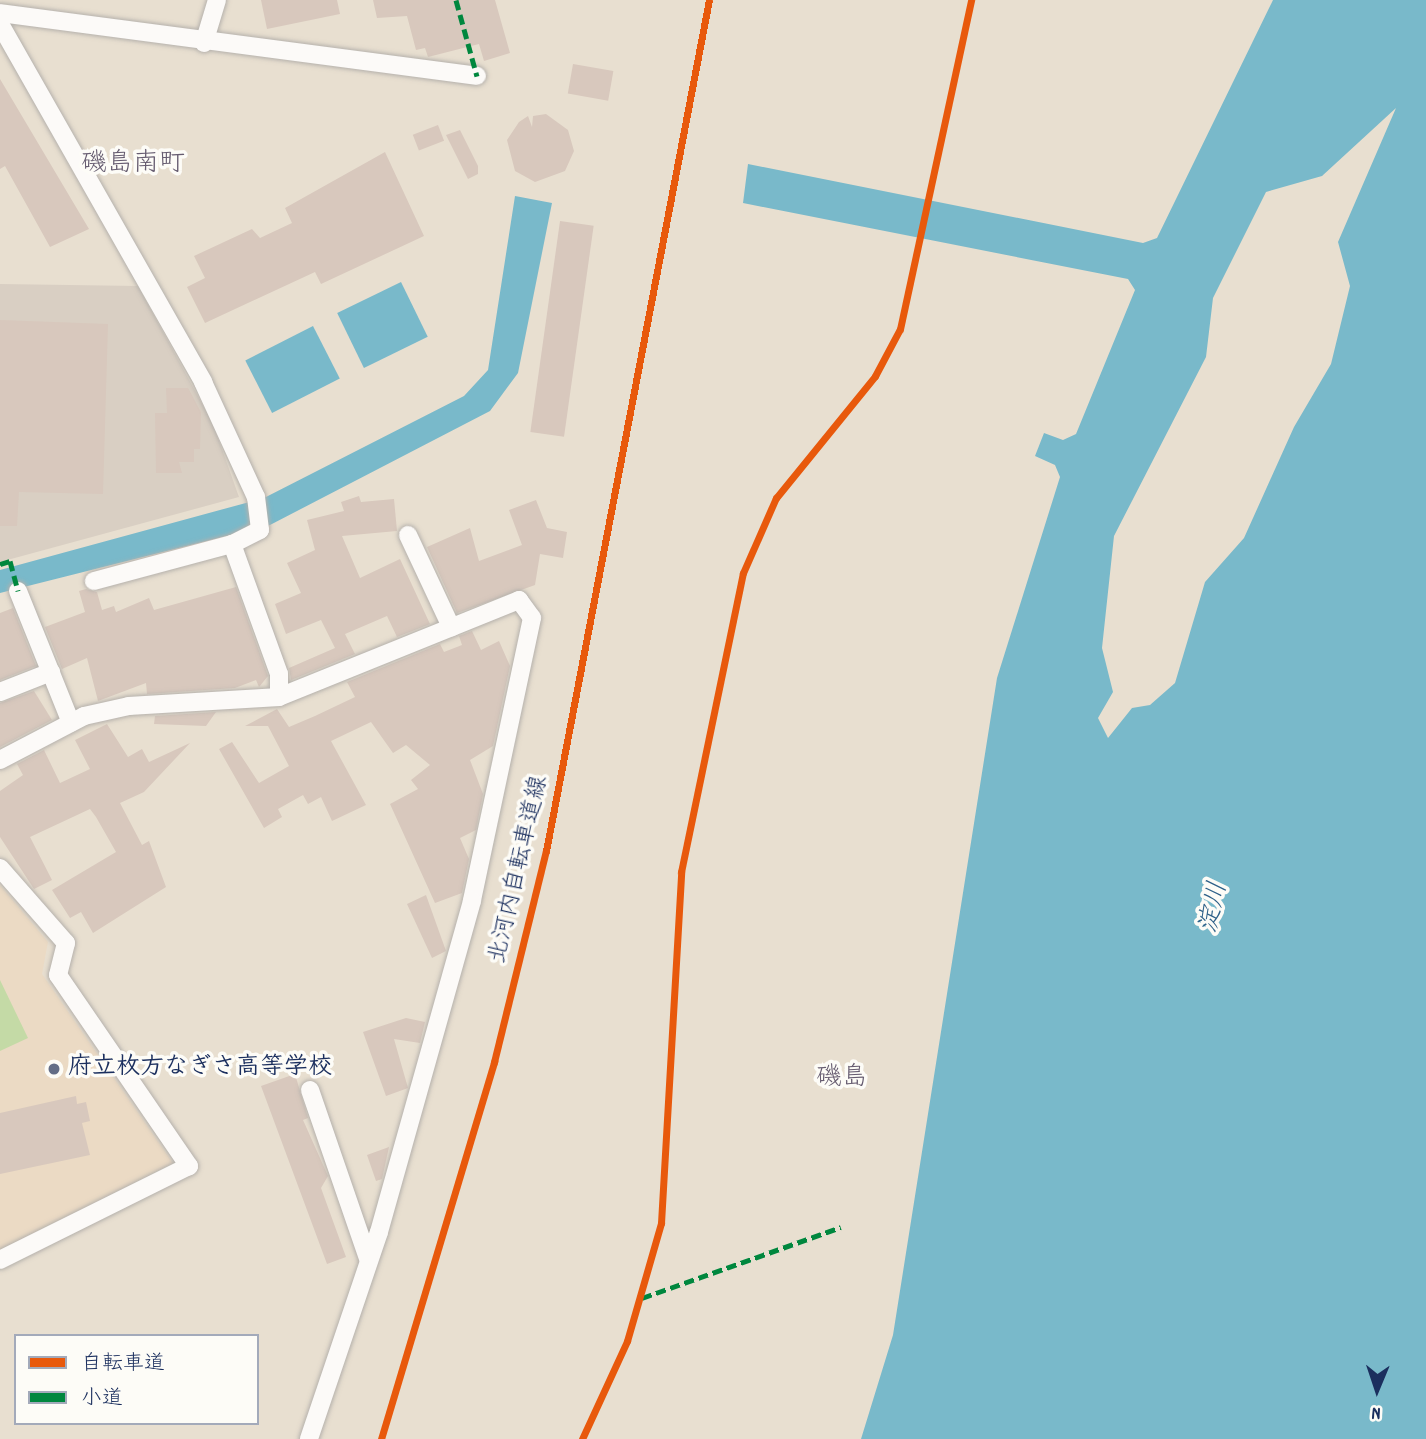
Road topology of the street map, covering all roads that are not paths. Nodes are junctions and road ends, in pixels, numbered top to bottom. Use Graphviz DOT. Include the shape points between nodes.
graph roads {
  1 [pos="217,0"];
  2 [pos="0,13"];
  3 [pos="0,24"];
  4 [pos="204,43"];
  5 [pos="477,76"];
  6 [pos="408,535"];
  7 [pos="232,544"];
  8 [pos="94,581"];
  9 [pos="18,591"];
  10 [pos="451,626"];
  11 [pos="51,673"];
  12 [pos="0,692"];
  13 [pos="279,696"];
  14 [pos="71,723"];
  15 [pos="0,760"];
  16 [pos="0,868"];
  17 [pos="310,1090"];
  18 [pos="368,1258"];
  19 [pos="0,1261"];
  20 [pos="309,1439"];
  1 -- 4 [label="street"];
  2 -- 4 [label="street"];
  3 -- 7 [label="street" via="203,383 256,497 260,530"];
  4 -- 5 [label="street"];
  6 -- 10 [label="street"];
  7 -- 8 [label="street"];
  7 -- 13 [label="street" via="279,674"];
  9 -- 11 [label="street"];
  10 -- 13 [label="street"];
  10 -- 18 [label="street" via="519,600 532,618 472,901"];
  11 -- 12 [label="street"];
  11 -- 14 [label="street"];
  13 -- 14 [label="street" via="129,706"];
  14 -- 15 [label="street"];
  16 -- 19 [label="street" via="66,943 58,975 189,1166"];
  17 -- 18 [label="street"];
  18 -- 20 [label="street"];
}
